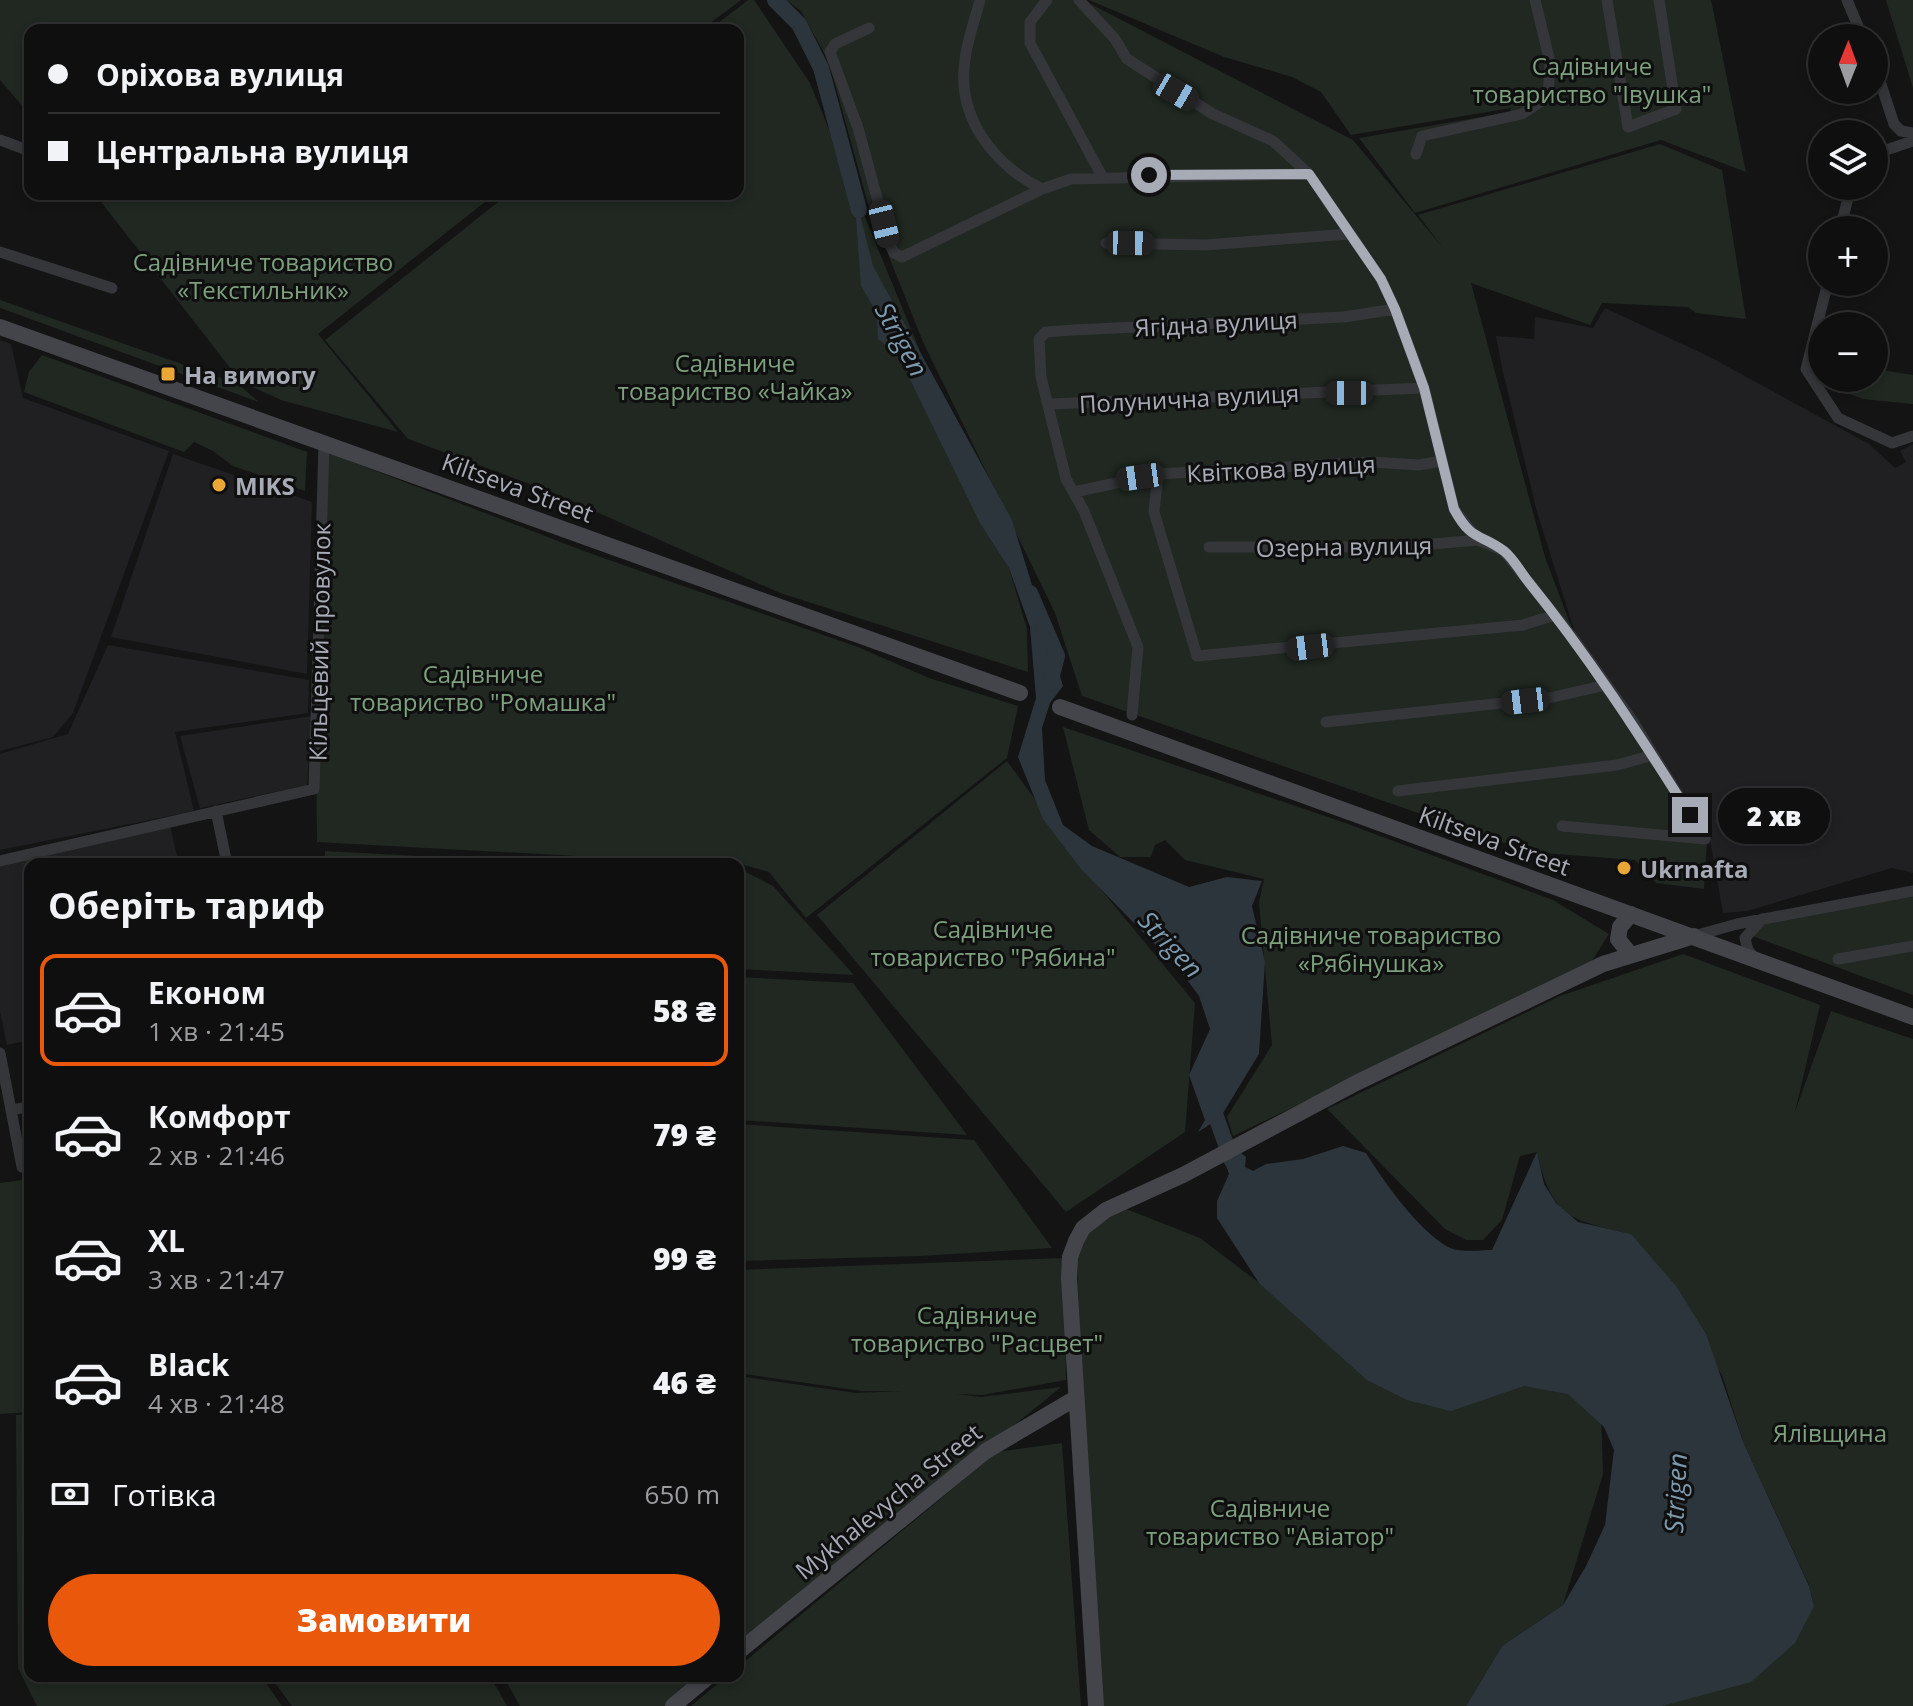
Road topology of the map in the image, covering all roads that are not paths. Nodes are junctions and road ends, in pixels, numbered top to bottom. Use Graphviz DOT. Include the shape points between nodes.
graph roads {
  1 [pos="980,0"];
  2 [pos="1047,0"];
  3 [pos="1079,0"];
  4 [pos="1535,0"];
  5 [pos="1607,0"];
  6 [pos="1659,0"];
  7 [pos="1847,0"];
  8 [pos="1857,24"];
  9 [pos="869,28"];
  10 [pos="1887,104"];
  11 [pos="1913,133"];
  12 [pos="0,140"];
  13 [pos="1913,141"];
  14 [pos="24,149"];
  15 [pos="1888,149"];
  16 [pos="1416,154"];
  17 [pos="1309,174"];
  18 [pos="1103,178"];
  19 [pos="1042,189"];
  20 [pos="1349,234"];
  21 [pos="1106,243"];
  22 [pos="0,252"];
  23 [pos="112,288"];
  24 [pos="1824,296"];
  25 [pos="1395,309"];
  26 [pos="0,327"];
  27 [pos="1424,388"];
  28 [pos="1051,404"];
  29 [pos="1913,436"];
  30 [pos="324,443"];
  31 [pos="1442,461"];
  32 [pos="1158,474"];
  33 [pos="1074,492"];
  34 [pos="1478,540"];
  35 [pos="1209,547"];
  36 [pos="1555,615"];
  37 [pos="1606,685"];
  38 [pos="1020,693"];
  39 [pos="1060,707"];
  40 [pos="1132,715"];
  41 [pos="1326,722"];
  42 [pos="1653,755"];
  43 [pos="1398,791"];
  44 [pos="216,811"];
  45 [pos="1562,826"];
  46 [pos="226,858"];
  47 [pos="0,861"];
  48 [pos="1913,891"];
  49 [pos="1631,914"];
  50 [pos="1762,919"];
  51 [pos="1694,936"];
  52 [pos="1618,939"];
  53 [pos="1913,946"];
  54 [pos="1630,954"];
  55 [pos="1838,959"];
  56 [pos="1603,964"];
  57 [pos="1763,964"];
  58 [pos="1913,1017"];
  59 [pos="0,1053"];
  60 [pos="24,1107"];
  61 [pos="13,1110"];
  62 [pos="22,1167"];
  63 [pos="1076,1398"];
  64 [pos="744,1647"];
  65 [pos="702,1682"];
  66 [pos="673,1706"];
  67 [pos="1096,1706"];
  1 -- 19 [label="street" via="963,83 978,136 1020,178"];
  2 -- 18 [label="street" via="1030,22 1030,43"];
  3 -- 17 [label="street" via="1127,59 1213,114 1273,141"];
  4 -- 16 [label="street" via="1550,62 1548,97 1522,114 1422,136"];
  5 -- 6 [label="street" via="1628,127 1676,109"];
  7 -- 8 [label="street"];
  9 -- 19 [label="street" via="835,44 830,52 894,253 902,257"];
  10 -- 11 [label="street" via="1894,124"];
  12 -- 14 [label="street"];
  13 -- 15 [label="street"];
  17 -- 18 [label="street"];
  17 -- 20 [label="street"];
  18 -- 19 [label="street" via="1071,179"];
  20 -- 21 [label="street" via="1205,245"];
  20 -- 25 [label="street"];
  22 -- 23 [label="street"];
  24 -- 29 [label="street" via="1806,369 1838,418 1892,443"];
  25 -- 27 [label="street"];
  25 -- 28 [label="street, Ягідна вулиця" via="1344,317 1046,332 1039,339 1041,377"];
  26 -- 30 [label="main road, Kiltseva Street"];
  27 -- 28 [label="street, Полунична вулиця"];
  27 -- 31 [label="street"];
  28 -- 33 [label="street" via="1066,479"];
  30 -- 38 [label="main road, Kiltseva Street"];
  30 -- 44 [label="street, Кільцевий провулок" via="314,789"];
  31 -- 32 [label="street, Квіткова вулиця"];
  31 -- 34 [label="street" via="1454,509"];
  32 -- 33 [label="street, Квіткова вулиця"];
  32 -- 36 [label="street" via="1154,512 1197,656 1510,627"];
  33 -- 40 [label="street" via="1138,647"];
  34 -- 35 [label="street, Озерна вулиця" via="1399,547"];
  34 -- 36 [label="street" via="1504,551"];
  36 -- 37 [label="street"];
  37 -- 41 [label="street" via="1549,698"];
  37 -- 42 [label="street"];
  39 -- 49 [label="main road, Kiltseva Street"];
  42 -- 43 [label="street" via="1617,765"];
  42 -- 45 [label="street" via="1705,839"];
  44 -- 46 [label="street"];
  44 -- 47 [label="street, Кільцевий провулок"];
  48 -- 50 [label="street"];
  49 -- 51 [label="main road, Kiltseva Street"];
  49 -- 52 [label="main road"];
  50 -- 51 [label="street"];
  50 -- 57 [label="street" via="1747,934 1746,944"];
  51 -- 54 [label="main road"];
  51 -- 57 [label="main road, Kiltseva Street"];
  52 -- 54 [label="main road"];
  52 -- 56 [label="main road"];
  53 -- 55 [label="street"];
  54 -- 56 [label="main road"];
  56 -- 63 [label="main road" via="1106,1210 1083,1228 1069,1268"];
  57 -- 58 [label="main road, Kiltseva Street"];
  59 -- 61 [label="street"];
  60 -- 61 [label="street"];
  61 -- 62 [label="street"];
  63 -- 64 [label="main road, Mykhalevycha Street" via="986,1451"];
  63 -- 67 [label="main road"];
  65 -- 66 [label="main road"];
}
